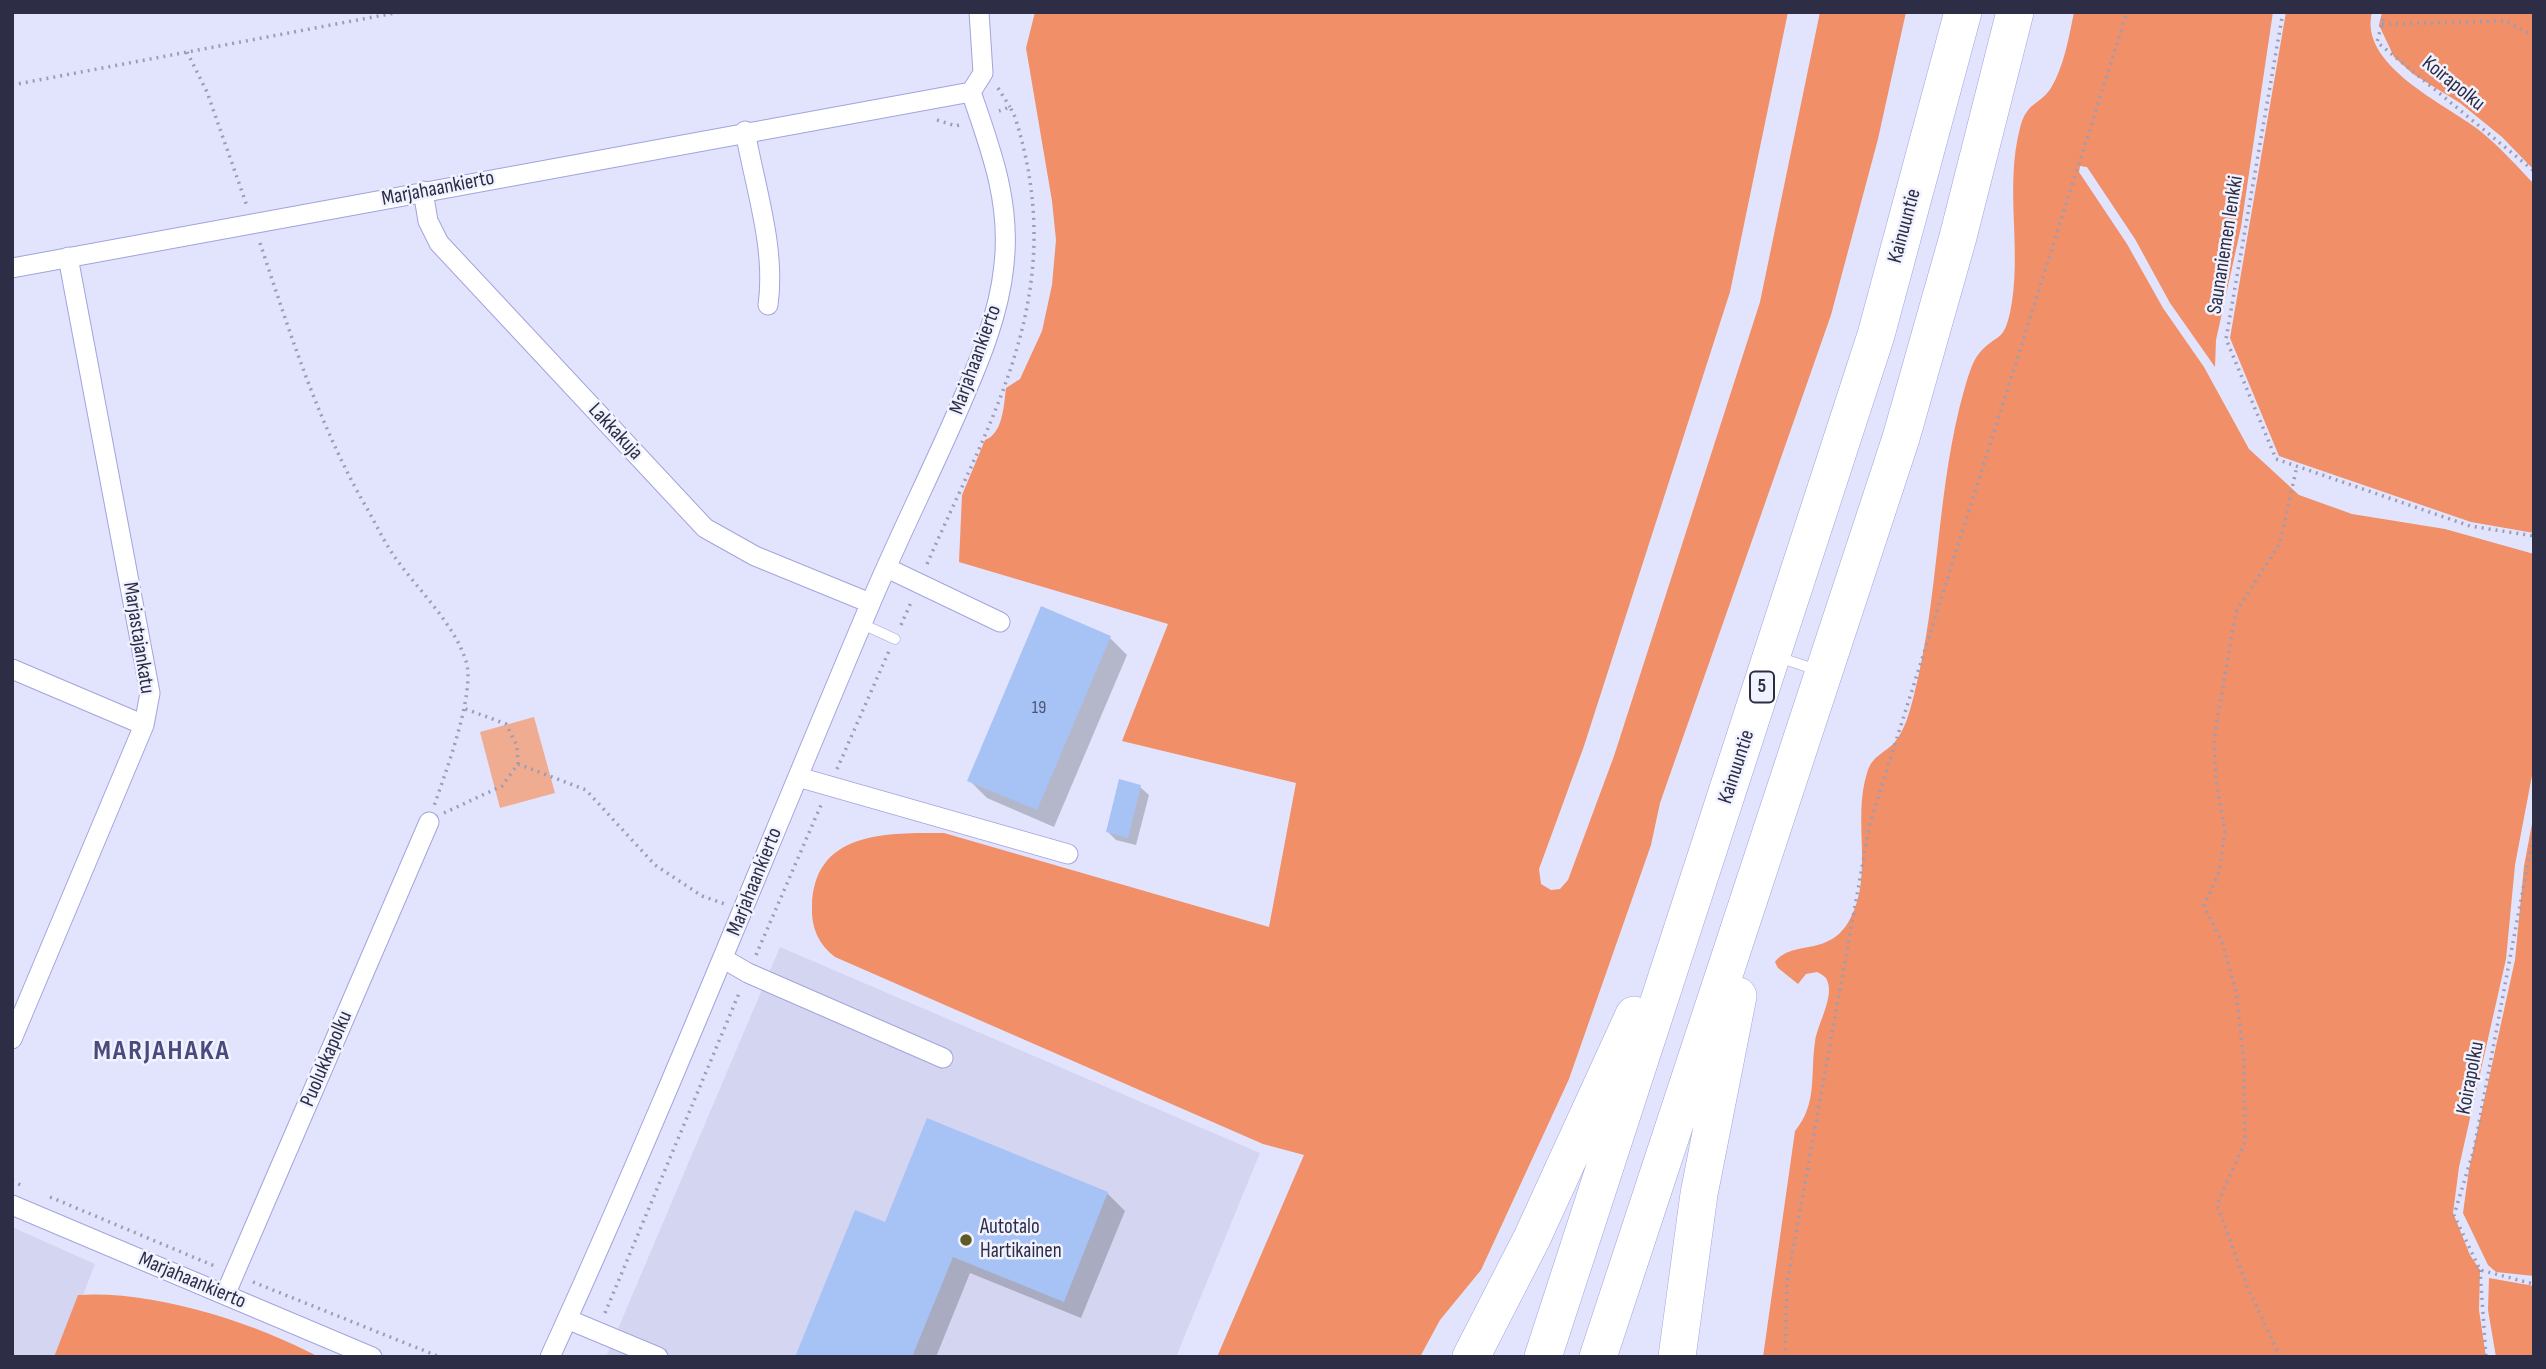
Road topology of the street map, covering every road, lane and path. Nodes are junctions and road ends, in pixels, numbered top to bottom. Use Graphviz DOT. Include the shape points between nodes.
graph roads {
  1 [pos="400,12"];
  2 [pos="979,12"];
  3 [pos="1963,12"];
  4 [pos="2015,12"];
  5 [pos="2127,12"];
  6 [pos="2283,12"];
  7 [pos="2385,12"];
  8 [pos="2382,24"];
  9 [pos="2534,36"];
  10 [pos="187,52"];
  11 [pos="12,85"];
  12 [pos="971,92"];
  13 [pos="745,131"];
  14 [pos="2534,171"];
  15 [pos="423,191"];
  16 [pos="253,224"];
  17 [pos="68,257"];
  18 [pos="12,268"];
  19 [pos="768,305"];
  20 [pos="2297,466"];
  21 [pos="2534,536"];
  22 [pos="887,568"];
  23 [pos="870,603"];
  24 [pos="1000,622"];
  25 [pos="862,624"];
  26 [pos="895,639"];
  27 [pos="1773,655"];
  28 [pos="12,669"];
  29 [pos="1824,672"];
  30 [pos="463,708"];
  31 [pos="144,725"];
  32 [pos="518,764"];
  33 [pos="799,777"];
  34 [pos="429,822"];
  35 [pos="2534,831"];
  36 [pos="1714,839"];
  37 [pos="1068,854"];
  38 [pos="1760,871"];
  39 [pos="743,911"];
  40 [pos="724,959"];
  41 [pos="12,1039"];
  42 [pos="943,1058"];
  43 [pos="12,1205"];
  44 [pos="2480,1270"];
  45 [pos="2534,1284"];
  46 [pos="225,1295"];
  47 [pos="567,1319"];
  48 [pos="372,1357"];
  49 [pos="550,1357"];
  50 [pos="658,1357"];
  51 [pos="1471,1357"];
  52 [pos="1543,1357"];
  53 [pos="1598,1357"];
  54 [pos="1677,1357"];
  55 [pos="1785,1357"];
  56 [pos="2280,1357"];
  57 [pos="2486,1357"];
  1 -- 10 [label="path"];
  2 -- 12 [label="street" via="983,73"];
  3 -- 27 [label="highway, Kainuuntie / 5" via="1876,335"];
  4 -- 29 [label="highway" via="1958,237 1900,438"];
  5 -- 55 [label="path" via="1870,823 1787,1283"];
  6 -- 20 [label="path, Saunaniemen lenkki" via="2227,338 2276,458"];
  7 -- 8 [label="path, Koirapolku"];
  8 -- 9 [label="path" via="2506,21"];
  8 -- 14 [label="path, Koirapolku" via="2377,42"];
  10 -- 11 [label="path"];
  10 -- 16 [label="path" via="207,92"];
  12 -- 13 [label="street, Marjahaankierto"];
  12 -- 22 [label="street, Marjahaankierto" via="988,133 1002,195 1005,263 1000,292 977,367"];
  13 -- 15 [label="street, Marjahaankierto"];
  13 -- 19 [label="street" via="767,250"];
  15 -- 16 [label="street, Marjahaankierto"];
  15 -- 23 [label="street, Lakkakuja" via="428,221 439,243 705,528 755,556"];
  16 -- 17 [label="street, Marjahaankierto"];
  16 -- 30 [label="path" via="304,374 341,463 393,554 467,662"];
  17 -- 18 [label="street, Marjahaankierto"];
  17 -- 31 [label="street, Marjastajankatu" via="150,693"];
  20 -- 21 [label="path, Saunaniemen lenkki" via="2470,526"];
  20 -- 56 [label="path" via="2280,543 2236,612 2214,738 2225,831 2219,872 2204,906 2223,944 2236,991 2244,1061 2245,1142 2217,1205 2246,1286"];
  22 -- 23 [label="street, Marjahaankierto"];
  22 -- 24 [label="street"];
  23 -- 25 [label="street, Marjahaankierto"];
  25 -- 26 [label="lane"];
  25 -- 33 [label="street, Marjahaankierto"];
  27 -- 29 [label="lane"];
  27 -- 36 [label="highway, Kainuuntie / 5"];
  28 -- 31 [label="street"];
  29 -- 38 [label="highway"];
  30 -- 32 [label="path" via="506,724 517,746"];
  30 -- 34 [label="path"];
  31 -- 41 [label="street, Marjastajankatu"];
  32 -- 34 [label="path" via="502,786"];
  32 -- 39 [label="path" via="586,790 656,865 702,896"];
  33 -- 37 [label="street"];
  33 -- 39 [label="street, Marjahaankierto"];
  34 -- 46 [label="street, Puolukkapolku"];
  35 -- 44 [label="path, Koirapolku" via="2473,1149 2454,1215"];
  36 -- 51 [label="highway" via="1532,1238"];
  36 -- 52 [label="highway, Kainuuntie / 5"];
  38 -- 53 [label="highway"];
  38 -- 54 [label="highway" via="1699,1194"];
  39 -- 40 [label="street, Marjahaankierto"];
  40 -- 42 [label="street"];
  40 -- 47 [label="street, Marjahaankierto"];
  43 -- 46 [label="street, Marjahaankierto"];
  44 -- 45 [label="path"];
  44 -- 57 [label="path"];
  46 -- 48 [label="street, Marjahaankierto"];
  47 -- 49 [label="street, Marjahaankierto"];
  47 -- 50 [label="street"];
}
